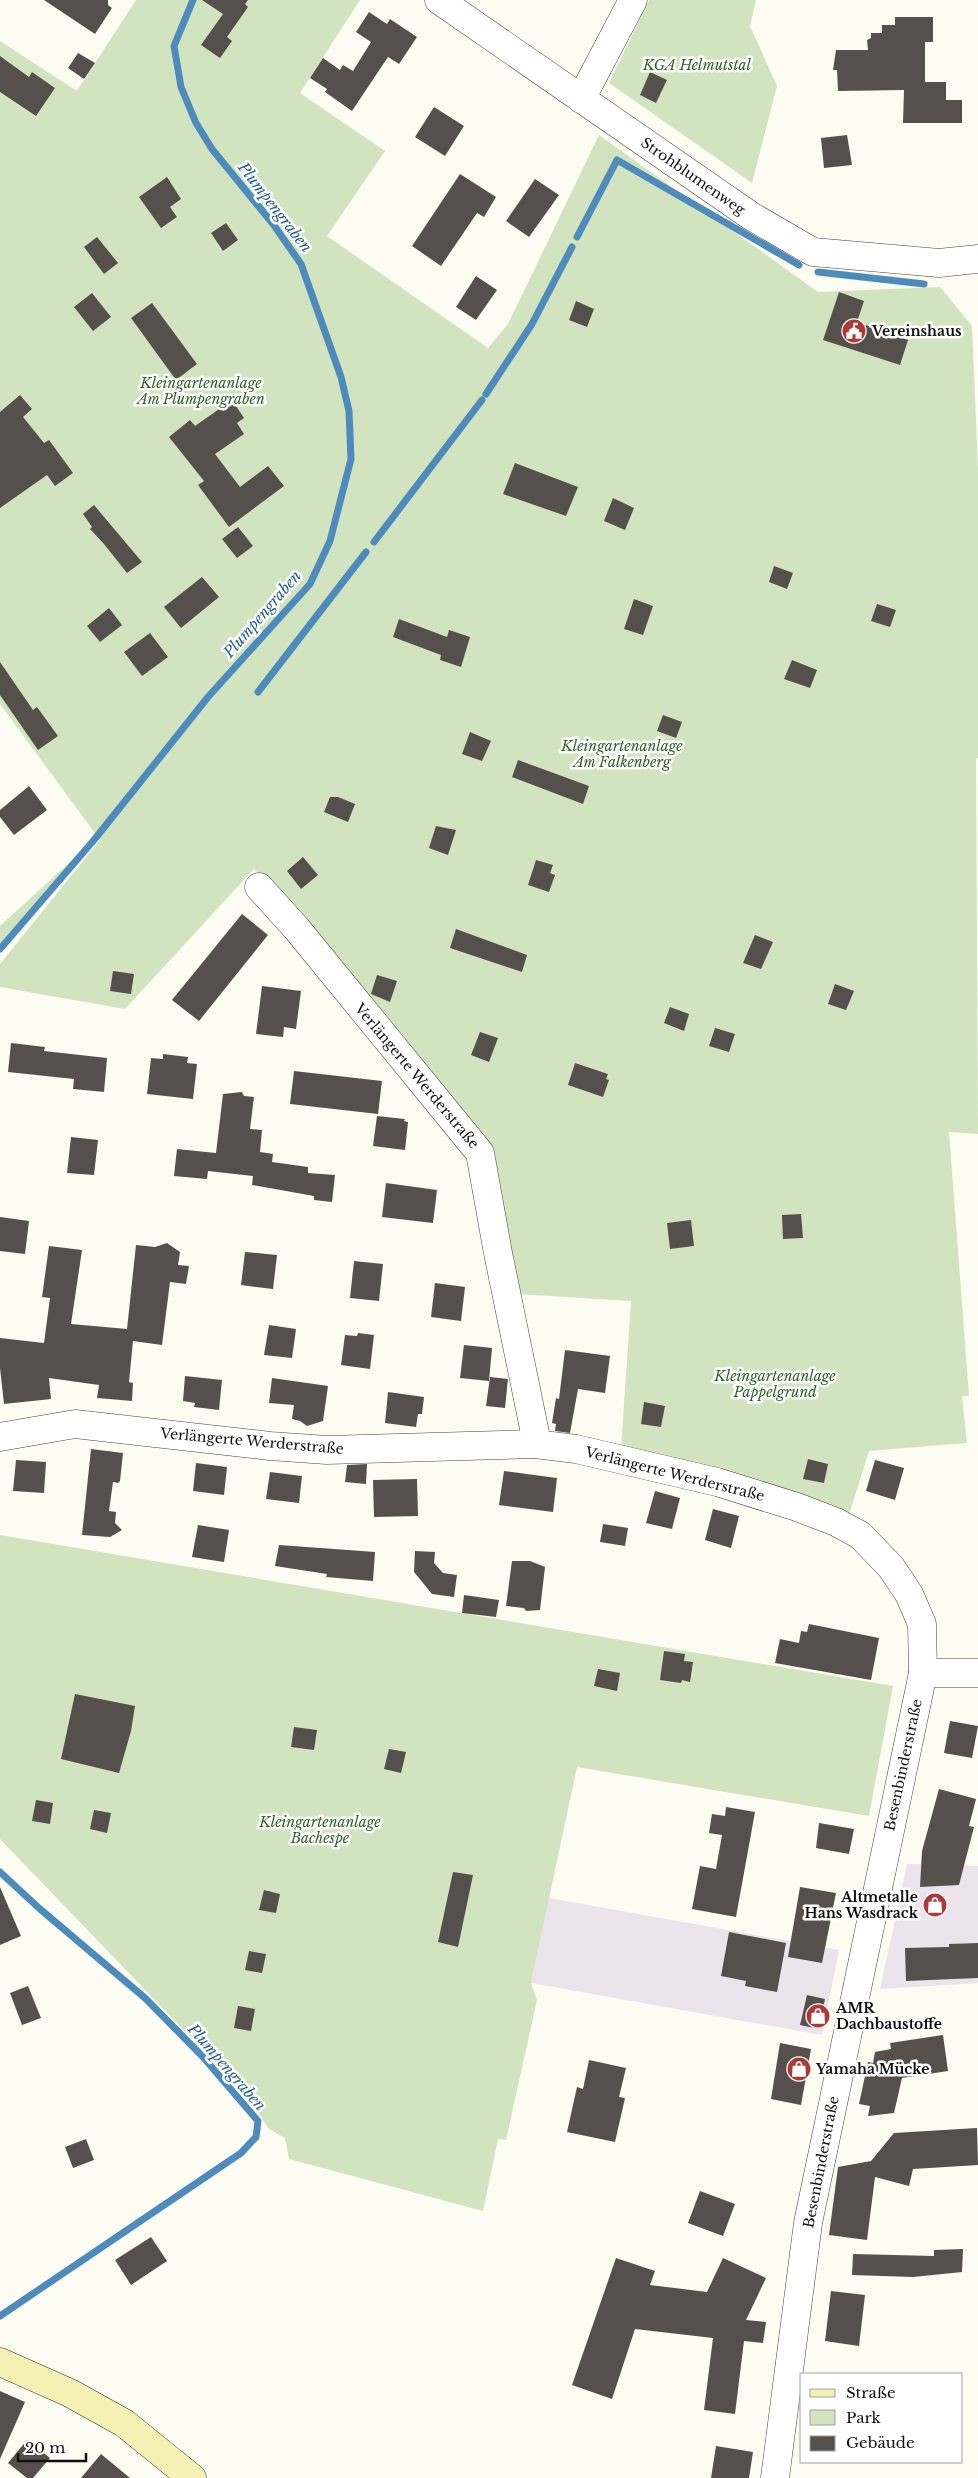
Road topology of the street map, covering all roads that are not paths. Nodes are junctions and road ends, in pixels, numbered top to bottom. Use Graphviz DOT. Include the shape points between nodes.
graph roads {
  1 [pos="439,0"];
  2 [pos="633,0"];
  3 [pos="581,100"];
  4 [pos="978,259"];
  5 [pos="259,887"];
  6 [pos="0,1437"];
  7 [pos="535,1444"];
  8 [pos="923,1672"];
  9 [pos="978,1673"];
  10 [pos="0,2362"];
  11 [pos="192,2478"];
  12 [pos="775,2478"];
  1 -- 3 [label="street, Strohblumenweg"];
  2 -- 3 [label="street"];
  3 -- 4 [label="street, Strohblumenweg" via="751,216 812,252 939,263"];
  5 -- 7 [label="street, Verlängerte Werderstraße" via="480,1153"];
  6 -- 7 [label="street, Verlängerte Werderstraße" via="75,1424 327,1450"];
  7 -- 8 [label="street, Verlängerte Werderstraße" via="576,1449 717,1482 805,1510 860,1535 891,1567 922,1624"];
  8 -- 9 [label="street"];
  8 -- 12 [label="street, Besenbinderstraße" via="808,2223"];
  10 -- 11 [label="main road" via="70,2393 116,2418"];
}
